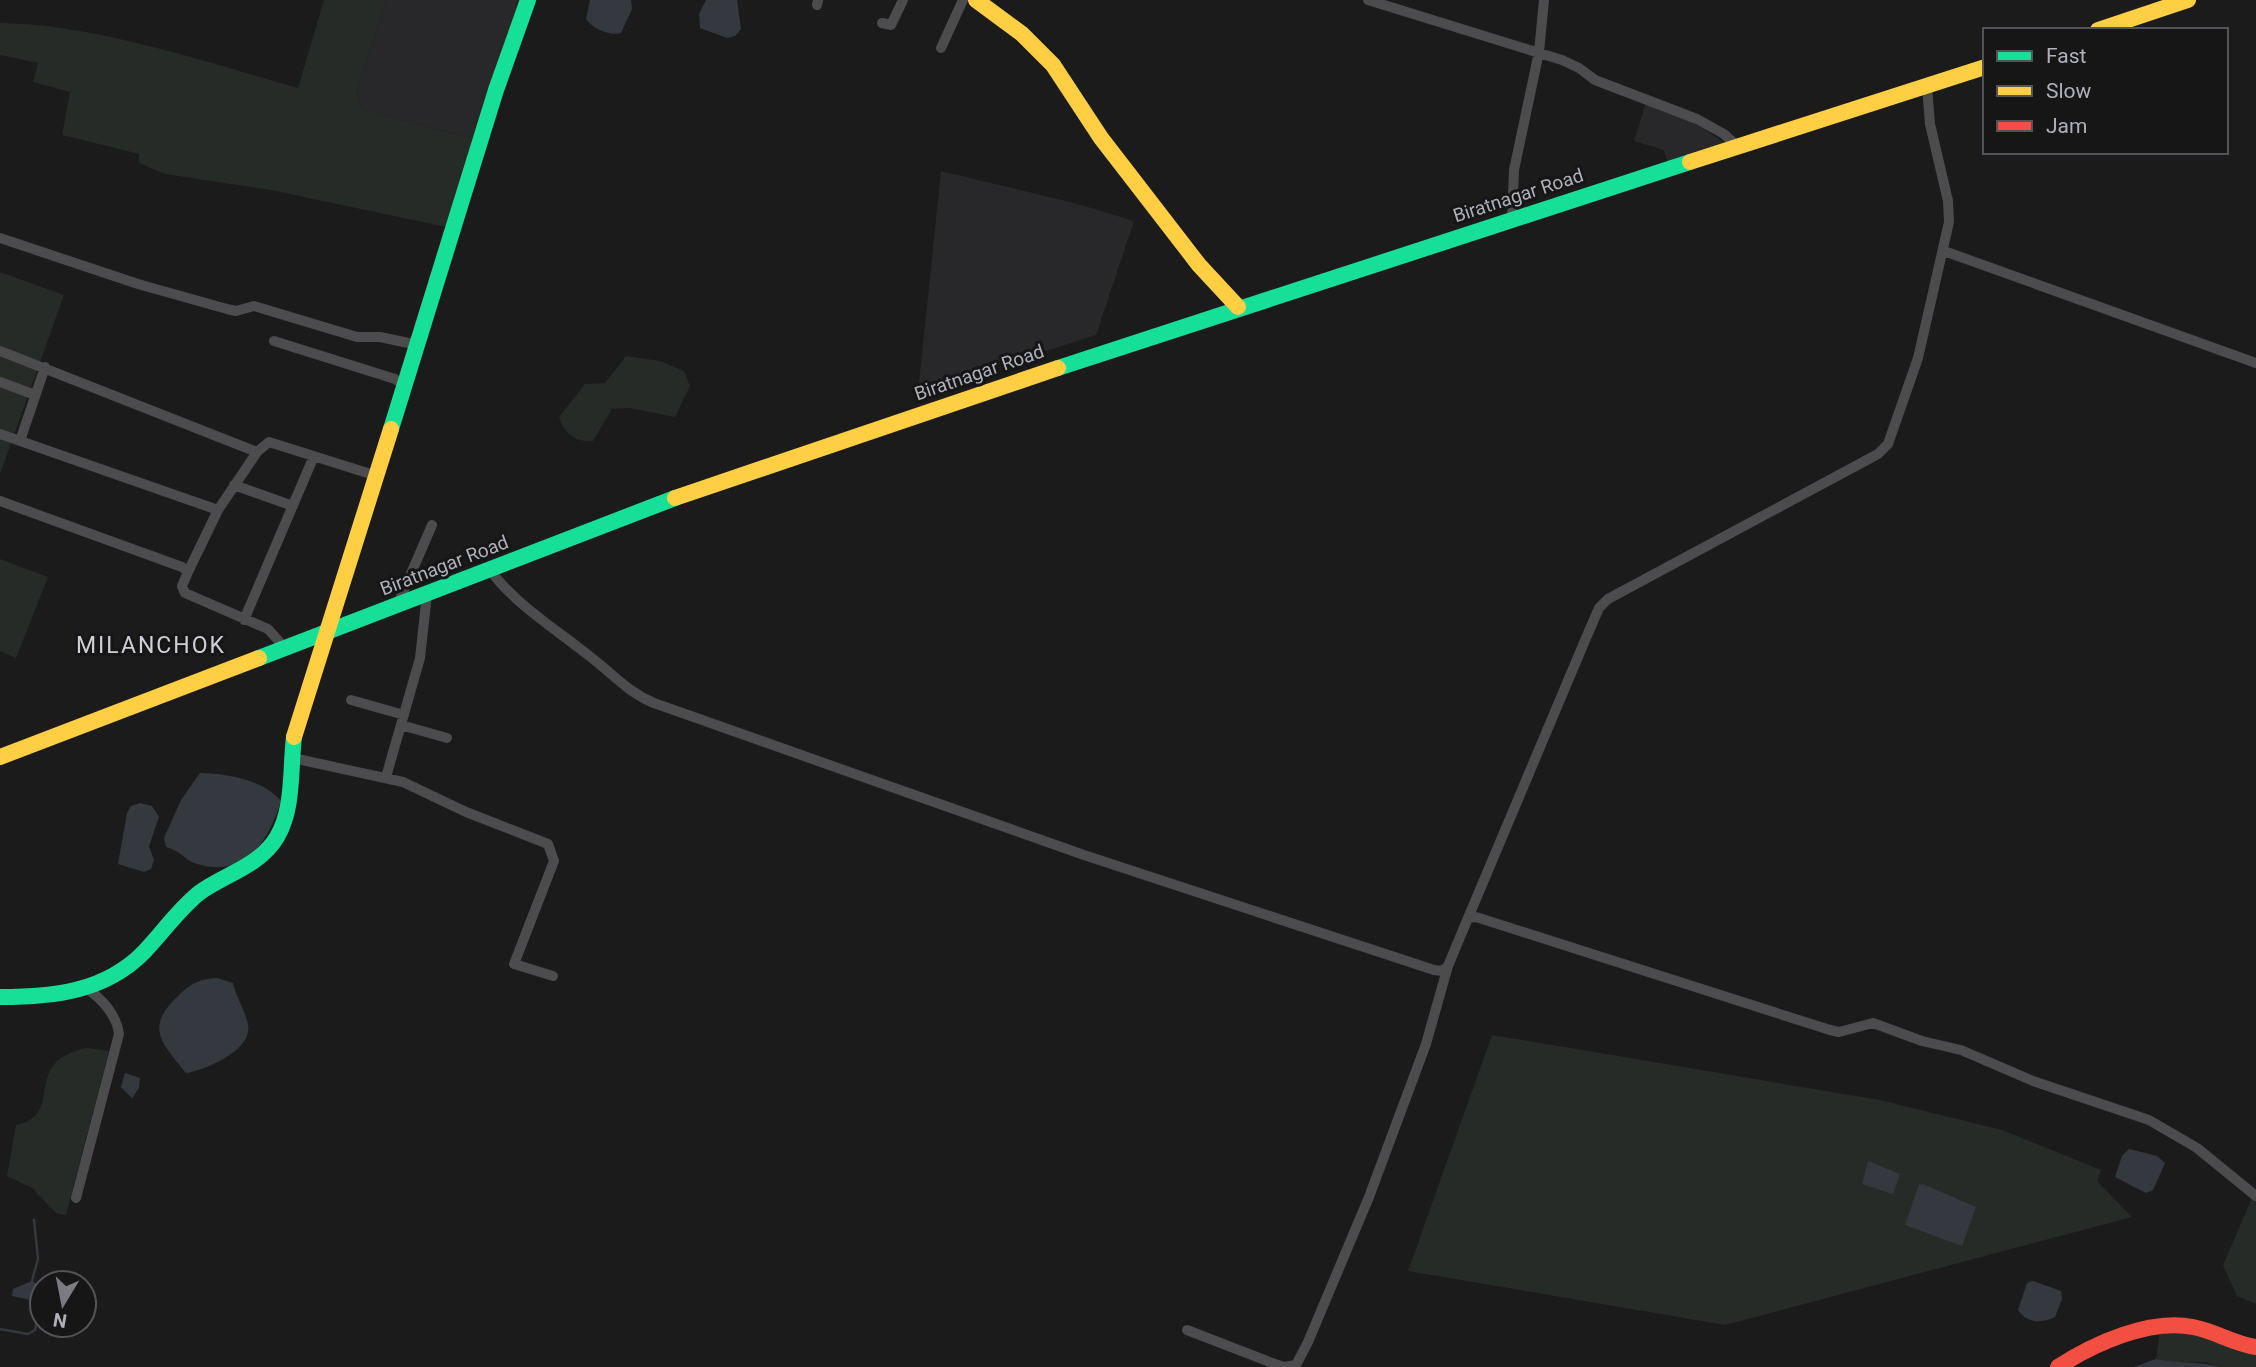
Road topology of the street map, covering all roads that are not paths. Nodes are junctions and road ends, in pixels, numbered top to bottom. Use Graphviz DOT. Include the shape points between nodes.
graph roads {
  1 [pos="528,0"];
  2 [pos="902,0"];
  3 [pos="963,0"];
  4 [pos="976,0"];
  5 [pos="1368,0"];
  6 [pos="1544,0"];
  7 [pos="2186,0"];
  8 [pos="882,23"];
  9 [pos="2104,28"];
  10 [pos="941,48"];
  11 [pos="1539,52"];
  12 [pos="1983,68"];
  13 [pos="1927,86"];
  14 [pos="1738,147"];
  15 [pos="1512,219"];
  16 [pos="0,238"];
  17 [pos="1944,251"];
  18 [pos="1238,307"];
  19 [pos="274,341"];
  20 [pos="418,345"];
  21 [pos="0,351"];
  22 [pos="2256,363"];
  23 [pos="45,367"];
  24 [pos="0,382"];
  25 [pos="405,386"];
  26 [pos="35,395"];
  27 [pos="0,434"];
  28 [pos="20,441"];
  29 [pos="257,452"];
  30 [pos="314,456"];
  31 [pos="377,475"];
  32 [pos="234,485"];
  33 [pos="0,501"];
  34 [pos="293,506"];
  35 [pos="218,510"];
  36 [pos="432,525"];
  37 [pos="489,569"];
  38 [pos="188,572"];
  39 [pos="427,594"];
  40 [pos="397,606"];
  41 [pos="244,620"];
  42 [pos="328,632"];
  43 [pos="285,648"];
  44 [pos="351,700"];
  45 [pos="402,720"];
  46 [pos="447,738"];
  47 [pos="0,757"];
  48 [pos="293,758"];
  49 [pos="386,777"];
  50 [pos="1468,918"];
  51 [pos="1448,966"];
  52 [pos="553,976"];
  53 [pos="86,988"];
  54 [pos="0,997"];
  55 [pos="2256,1196"];
  56 [pos="76,1198"];
  57 [pos="1188,1330"];
  58 [pos="2256,1347"];
  59 [pos="1283,1367"];
  60 [pos="2058,1367"];
  1 -- 20 [label="main road"];
  2 -- 8 [label="street" via="891,24"];
  3 -- 10 [label="street"];
  4 -- 18 [label="main road" via="1022,34 1053,65 1131,178"];
  5 -- 11 [label="street"];
  6 -- 11 [label="street"];
  7 -- 9 [label="main road"];
  11 -- 14 [label="street" via="1579,68 1595,80 1697,119"];
  11 -- 15 [label="street" via="1514,170"];
  12 -- 13 [label="main road, Biratnagar Road"];
  13 -- 14 [label="main road, Biratnagar Road"];
  13 -- 17 [label="street" via="1930,124 1948,201"];
  14 -- 15 [label="main road, Biratnagar Road"];
  15 -- 18 [label="main road, Biratnagar Road"];
  16 -- 20 [label="street" via="227,309 254,306 357,337"];
  17 -- 22 [label="street"];
  17 -- 50 [label="street" via="1918,358 1888,444 1878,454 1618,593 1599,608"];
  18 -- 37 [label="main road, Biratnagar Road" via="704,487"];
  19 -- 25 [label="street"];
  20 -- 25 [label="main road"];
  21 -- 23 [label="street"];
  23 -- 26 [label="street"];
  23 -- 29 [label="street"];
  24 -- 26 [label="street"];
  25 -- 31 [label="main road"];
  26 -- 28 [label="street"];
  27 -- 28 [label="street"];
  28 -- 35 [label="street"];
  29 -- 30 [label="street" via="269,442"];
  29 -- 32 [label="street"];
  30 -- 31 [label="street"];
  30 -- 34 [label="street"];
  31 -- 42 [label="main road"];
  32 -- 34 [label="street"];
  32 -- 35 [label="street"];
  33 -- 38 [label="street"];
  34 -- 41 [label="street"];
  35 -- 38 [label="street"];
  36 -- 40 [label="street"];
  37 -- 39 [label="main road, Biratnagar Road"];
  37 -- 51 [label="street" via="510,596 636,696 1084,855 1434,970"];
  38 -- 41 [label="street" via="182,586 185,593"];
  39 -- 40 [label="main road, Biratnagar Road"];
  39 -- 45 [label="street" via="420,658"];
  40 -- 42 [label="main road, Biratnagar Road"];
  41 -- 43 [label="street" via="268,629"];
  42 -- 43 [label="main road, Biratnagar Road"];
  42 -- 48 [label="main road" via="294,737"];
  43 -- 47 [label="main road, Biratnagar Road"];
  44 -- 45 [label="street"];
  45 -- 46 [label="street"];
  45 -- 49 [label="street"];
  48 -- 49 [label="street"];
  48 -- 53 [label="main road" via="278,836 272,843 244,869 216,882 181,908 123,970"];
  49 -- 52 [label="street" via="548,844 554,861 514,964"];
  50 -- 51 [label="street"];
  50 -- 55 [label="street" via="1492,921 1830,1030 1873,1023 1961,1049 2010,1072 2175,1132"];
  51 -- 59 [label="street" via="1426,1044 1369,1197 1308,1342 1296,1364"];
  53 -- 54 [label="main road"];
  53 -- 56 [label="street" via="104,1004 119,1034"];
  57 -- 59 [label="street"];
  58 -- 60 [label="main road" via="2238,1346 2194,1327 2163,1325 2085,1351"];
}
